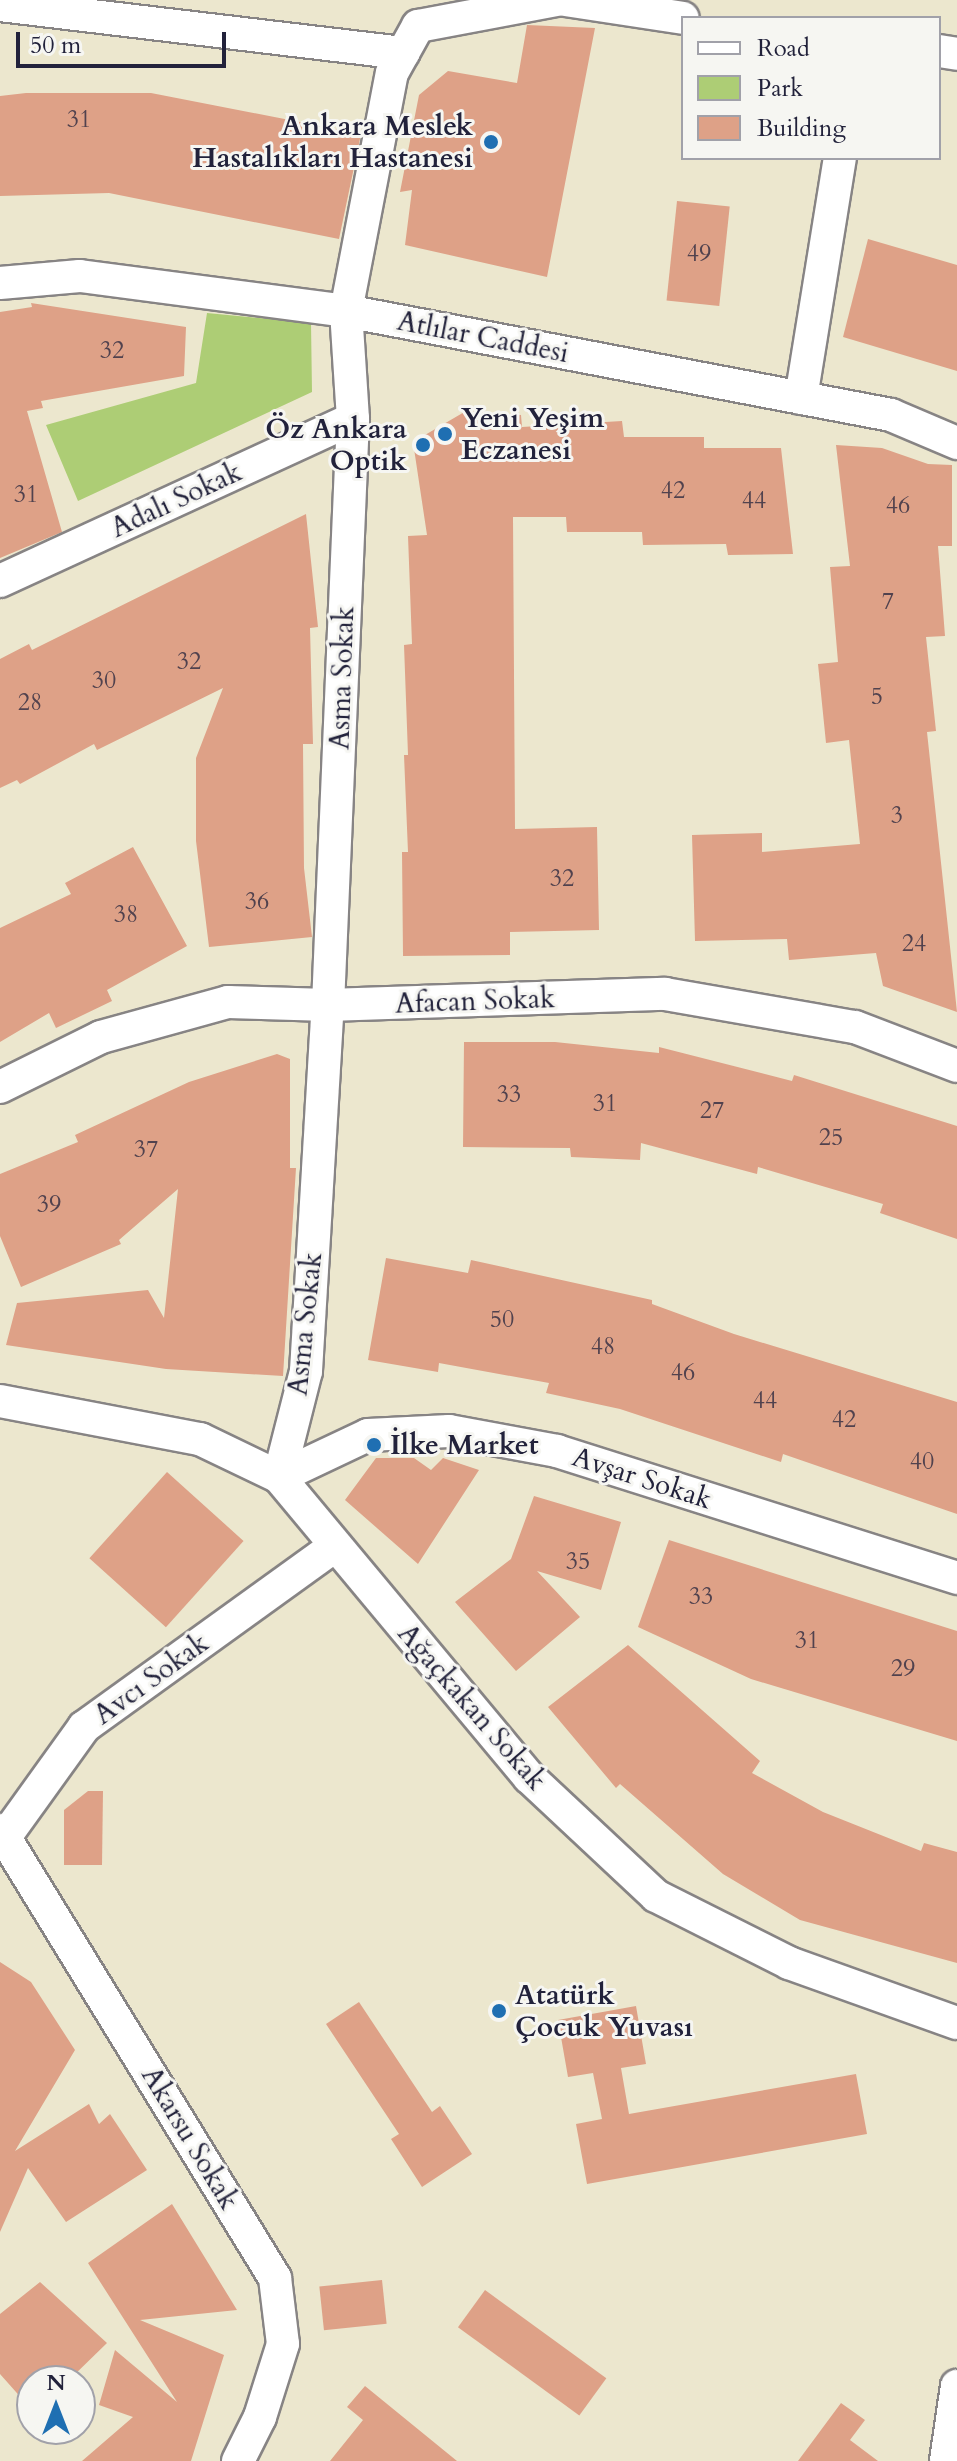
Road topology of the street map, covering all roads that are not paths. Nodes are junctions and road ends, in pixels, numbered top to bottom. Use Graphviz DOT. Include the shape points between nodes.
graph roads {
  1 [pos="557,0"];
  2 [pos="566,0"];
  3 [pos="0,5"];
  4 [pos="674,12"];
  5 [pos="403,53"];
  6 [pos="840,160"];
  7 [pos="0,283"];
  8 [pos="346,311"];
  9 [pos="801,398"];
  10 [pos="353,419"];
  11 [pos="957,443"];
  12 [pos="0,581"];
  13 [pos="328,1005"];
  14 [pos="957,1066"];
  15 [pos="0,1087"];
  16 [pos="0,1401"];
  17 [pos="279,1477"];
  18 [pos="335,1546"];
  19 [pos="957,1578"];
  20 [pos="2,1836"];
  21 [pos="957,2023"];
  22 [pos="957,2386"];
  23 [pos="238,2461"];
  24 [pos="946,2461"];
  1 -- 5 [label="street, Asma Sokak" via="418,26"];
  2 -- 4 [label="street"];
  3 -- 5 [label="street"];
  5 -- 8 [label="street, Asma Sokak" via="392,73"];
  6 -- 9 [label="street"];
  7 -- 8 [label="street, Atlılar Caddesi" via="80,276"];
  8 -- 9 [label="street, Atlılar Caddesi"];
  8 -- 10 [label="street, Asma Sokak"];
  9 -- 11 [label="street, Atlılar Caddesi" via="891,415"];
  10 -- 12 [label="street, Adalı Sokak"];
  10 -- 13 [label="street, Asma Sokak"];
  13 -- 14 [label="street, Afacan Sokak" via="665,994 855,1027"];
  13 -- 15 [label="street, Afacan Sokak" via="228,1002 101,1037"];
  13 -- 17 [label="street, Asma Sokak" via="306,1371"];
  16 -- 17 [label="street, Ağaçkakan Sokak" via="200,1439"];
  17 -- 18 [label="street, Ağaçkakan Sokak"];
  17 -- 19 [label="street, Avşar Sokak" via="368,1435 449,1431 557,1451"];
  18 -- 20 [label="street, Avcı Sokak" via="84,1727"];
  18 -- 21 [label="street, Ağaçkakan Sokak" via="529,1777 656,1896 789,1963"];
  20 -- 23 [label="street, Akarsu Sokak" via="275,2278 283,2344 260,2417"];
  22 -- 24 [label="street"];
}
